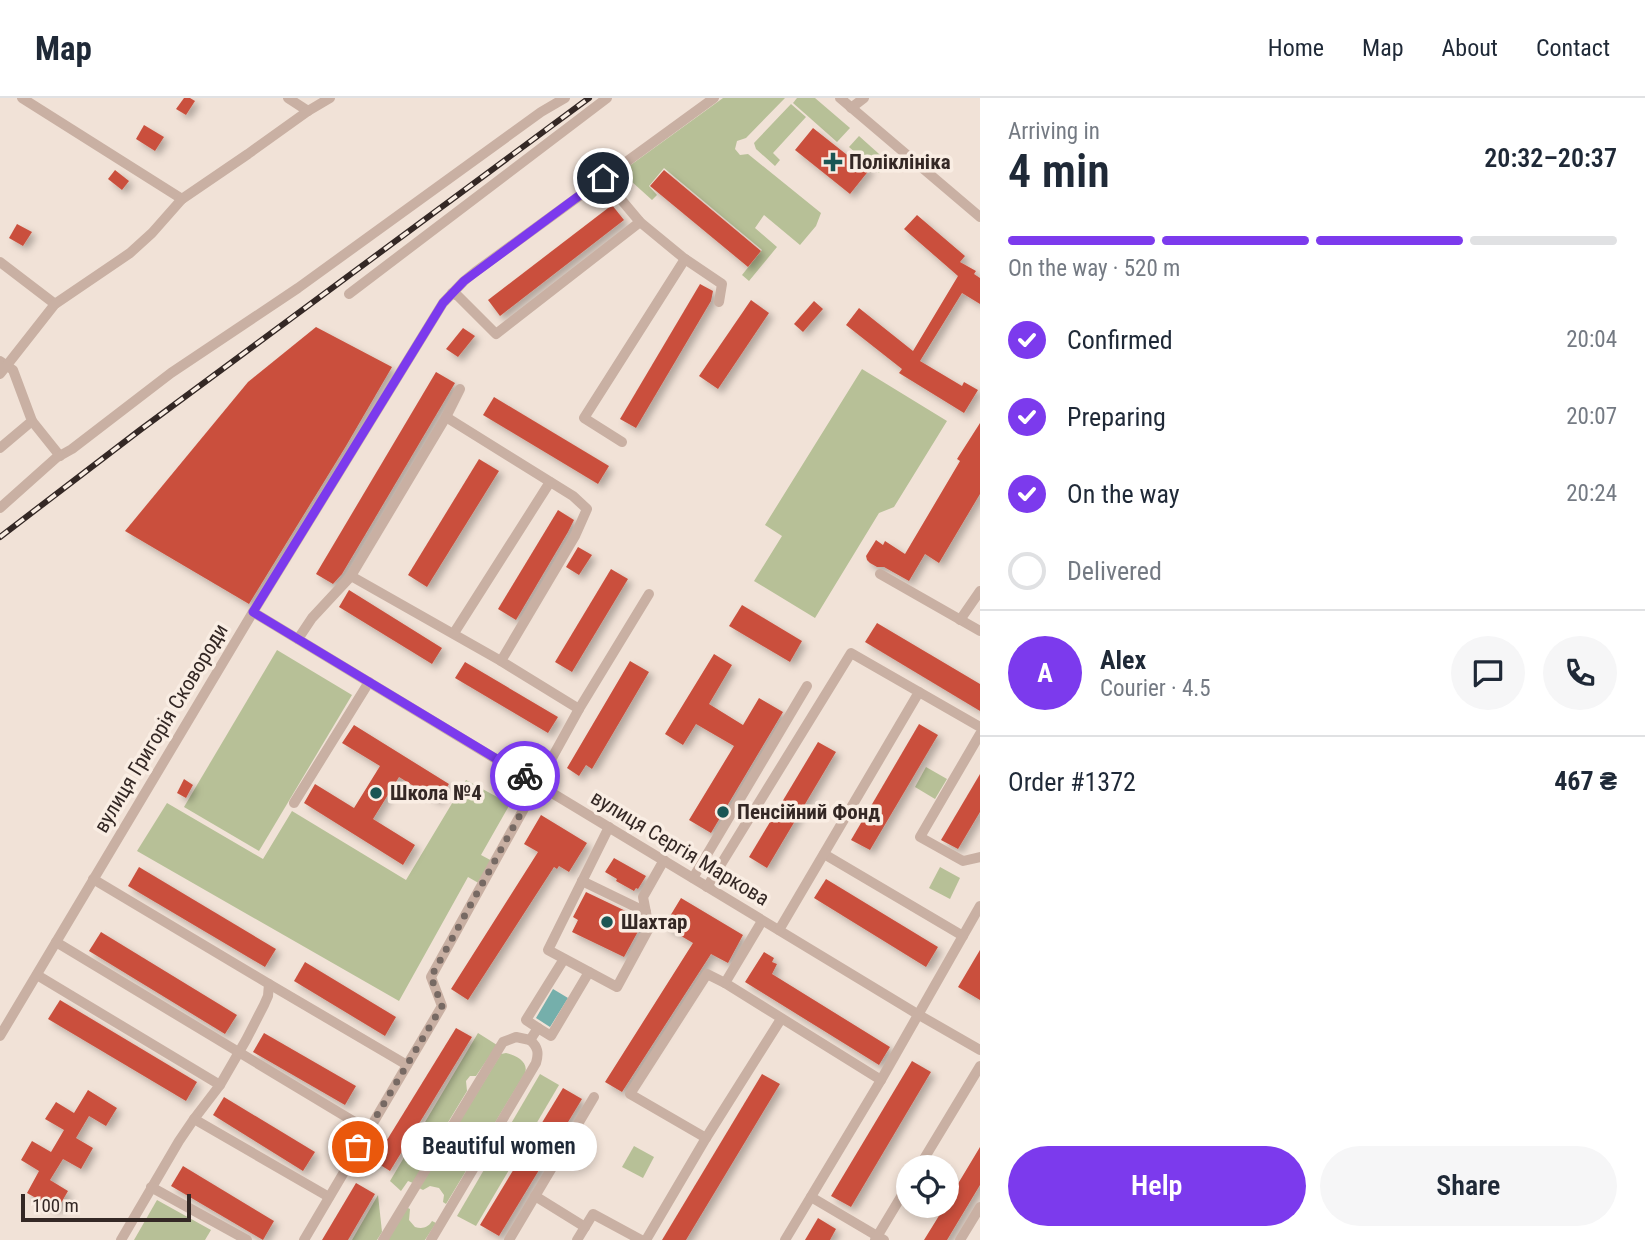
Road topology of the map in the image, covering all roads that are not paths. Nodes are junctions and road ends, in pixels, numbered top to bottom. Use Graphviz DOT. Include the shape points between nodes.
graph roads {
  1 [pos="22,98"];
  2 [pos="288,98"];
  3 [pos="330,98"];
  4 [pos="565,98"];
  5 [pos="607,98"];
  6 [pos="714,98"];
  7 [pos="840,98"];
  8 [pos="864,98"];
  9 [pos="851,108"];
  10 [pos="308,111"];
  11 [pos="603,178"];
  12 [pos="182,199"];
  13 [pos="980,217"];
  14 [pos="640,222"];
  15 [pos="685,259"];
  16 [pos="0,262"];
  17 [pos="452,293"];
  18 [pos="349,294"];
  19 [pos="719,302"];
  20 [pos="55,304"];
  21 [pos="3,367"];
  22 [pos="460,389"];
  23 [pos="446,417"];
  24 [pos="32,421"];
  25 [pos="622,442"];
  26 [pos="0,447"];
  27 [pos="60,456"];
  28 [pos="550,482"];
  29 [pos="0,508"];
  30 [pos="880,574"];
  31 [pos="351,576"];
  32 [pos="980,591"];
  33 [pos="649,594"];
  34 [pos="253,612"];
  35 [pos="960,620"];
  36 [pos="980,631"];
  37 [pos="454,633"];
  38 [pos="298,639"];
  39 [pos="500,661"];
  40 [pos="369,682"];
  41 [pos="807,686"];
  42 [pos="919,692"];
  43 [pos="579,709"];
  44 [pos="980,727"];
  45 [pos="980,734"];
  46 [pos="537,784"];
  47 [pos="294,803"];
  48 [pos="609,827"];
  49 [pos="824,854"];
  50 [pos="980,857"];
  51 [pos="664,860"];
  52 [pos="694,878"];
  53 [pos="93,879"];
  54 [pos="582,881"];
  55 [pos="707,887"];
  56 [pos="980,906"];
  57 [pos="646,912"];
  58 [pos="762,921"];
  59 [pos="779,930"];
  60 [pos="963,936"];
  61 [pos="56,942"];
  62 [pos="564,959"];
  63 [pos="589,972"];
  64 [pos="37,975"];
  65 [pos="269,984"];
  66 [pos="725,984"];
  67 [pos="919,1016"];
  68 [pos="781,1019"];
  69 [pos="538,1028"];
  70 [pos="0,1036"];
  71 [pos="530,1040"];
  72 [pos="980,1050"];
  73 [pos="238,1053"];
  74 [pos="407,1065"];
  75 [pos="980,1066"];
  76 [pos="881,1080"];
  77 [pos="220,1085"];
  78 [pos="594,1097"];
  79 [pos="194,1119"];
  80 [pos="368,1130"];
  81 [pos="706,1138"];
  82 [pos="926,1155"];
  83 [pos="152,1187"];
  84 [pos="535,1196"];
  85 [pos="329,1197"];
  86 [pos="811,1197"];
  87 [pos="896,1207"];
  88 [pos="980,1207"];
  89 [pos="585,1227"];
  90 [pos="879,1239"];
  91 [pos="121,1240"];
  92 [pos="247,1240"];
  93 [pos="304,1240"];
  94 [pos="383,1240"];
  95 [pos="431,1240"];
  96 [pos="509,1240"];
  97 [pos="577,1240"];
  98 [pos="640,1240"];
  99 [pos="646,1240"];
  100 [pos="785,1240"];
  101 [pos="960,1240"];
  1 -- 12 [label="street"];
  2 -- 10 [label="street"];
  3 -- 10 [label="street"];
  4 -- 27 [label="street" via="171,373"];
  5 -- 18 [label="street"];
  6 -- 11 [label="street, вулиця Григорія Сковороди"];
  7 -- 9 [label="street"];
  8 -- 9 [label="street"];
  9 -- 13 [label="street"];
  10 -- 12 [label="street"];
  11 -- 14 [label="street"];
  11 -- 17 [label="street, вулиця Григорія Сковороди"];
  12 -- 20 [label="street" via="130,253"];
  14 -- 15 [label="street"];
  14 -- 17 [label="street" via="496,334"];
  15 -- 19 [label="street" via="722,284"];
  15 -- 25 [label="street" via="584,418"];
  16 -- 20 [label="street"];
  17 -- 34 [label="street, вулиця Григорія Сковороди"];
  20 -- 21 [label="street"];
  21 -- 24 [label="street" via="13,370"];
  22 -- 23 [label="street"];
  23 -- 28 [label="street"];
  23 -- 31 [label="street"];
  24 -- 26 [label="street"];
  24 -- 27 [label="street"];
  27 -- 29 [label="street"];
  28 -- 37 [label="street"];
  28 -- 39 [label="street" via="587,509"];
  30 -- 35 [label="street"];
  31 -- 37 [label="street"];
  31 -- 38 [label="street"];
  32 -- 35 [label="street"];
  33 -- 43 [label="street"];
  34 -- 38 [label="street, вулиця Сергія Маркова"];
  34 -- 53 [label="street, вулиця Григорія Сковороди"];
  35 -- 36 [label="street"];
  37 -- 39 [label="street"];
  38 -- 40 [label="street, вулиця Сергія Маркова"];
  39 -- 43 [label="street"];
  40 -- 46 [label="street, вулиця Сергія Маркова"];
  40 -- 47 [label="street"];
  41 -- 52 [label="street"];
  42 -- 44 [label="street"];
  42 -- 49 [label="street"];
  42 -- 55 [label="street" via="851,653"];
  43 -- 46 [label="street"];
  45 -- 50 [label="street" via="920,836 963,861"];
  46 -- 48 [label="street, вулиця Сергія Маркова"];
  46 -- 74 [label="street" via="431,977 442,1006"];
  48 -- 51 [label="street, вулиця Сергія Маркова"];
  48 -- 54 [label="street"];
  49 -- 59 [label="street"];
  49 -- 60 [label="street"];
  51 -- 52 [label="street, вулиця Сергія Маркова"];
  51 -- 57 [label="street" via="643,897"];
  52 -- 55 [label="street, вулиця Сергія Маркова"];
  53 -- 61 [label="street, вулиця Григорія Сковороди"];
  53 -- 65 [label="street"];
  54 -- 57 [label="street"];
  54 -- 62 [label="street" via="548,950"];
  55 -- 58 [label="street, вулиця Сергія Маркова"];
  56 -- 60 [label="street"];
  57 -- 63 [label="street" via="649,928 617,987"];
  58 -- 59 [label="street, вулиця Сергія Маркова"];
  58 -- 66 [label="street"];
  59 -- 67 [label="street, вулиця Сергія Маркова"];
  60 -- 67 [label="street"];
  61 -- 64 [label="street, вулиця Григорія Сковороди"];
  61 -- 73 [label="street"];
  62 -- 63 [label="street"];
  62 -- 69 [label="street" via="526,1020"];
  63 -- 69 [label="street" via="551,1035"];
  64 -- 70 [label="street, вулиця Григорія Сковороди"];
  64 -- 77 [label="street"];
  65 -- 73 [label="street" via="264,1005"];
  65 -- 74 [label="street"];
  66 -- 68 [label="street"];
  66 -- 81 [label="street" via="707,974 631,1094"];
  67 -- 72 [label="street, вулиця Сергія Маркова"];
  67 -- 76 [label="street"];
  68 -- 76 [label="street"];
  68 -- 81 [label="street"];
  69 -- 71 [label="street"];
  71 -- 94 [label="street" via="516,1037 503,1042"];
  71 -- 95 [label="street" via="538,1050 536,1063"];
  73 -- 77 [label="street"];
  73 -- 80 [label="street"];
  74 -- 80 [label="street"];
  75 -- 82 [label="street"];
  76 -- 86 [label="street"];
  77 -- 79 [label="street"];
  78 -- 84 [label="street"];
  79 -- 83 [label="street"];
  79 -- 85 [label="street"];
  80 -- 85 [label="street"];
  81 -- 99 [label="street"];
  83 -- 91 [label="street"];
  83 -- 92 [label="street"];
  84 -- 89 [label="street"];
  84 -- 96 [label="street"];
  85 -- 93 [label="street"];
  86 -- 90 [label="street"];
  86 -- 100 [label="street"];
  87 -- 90 [label="street"];
  88 -- 101 [label="street"];
  89 -- 97 [label="street"];
  89 -- 98 [label="street" via="593,1213"];
}
